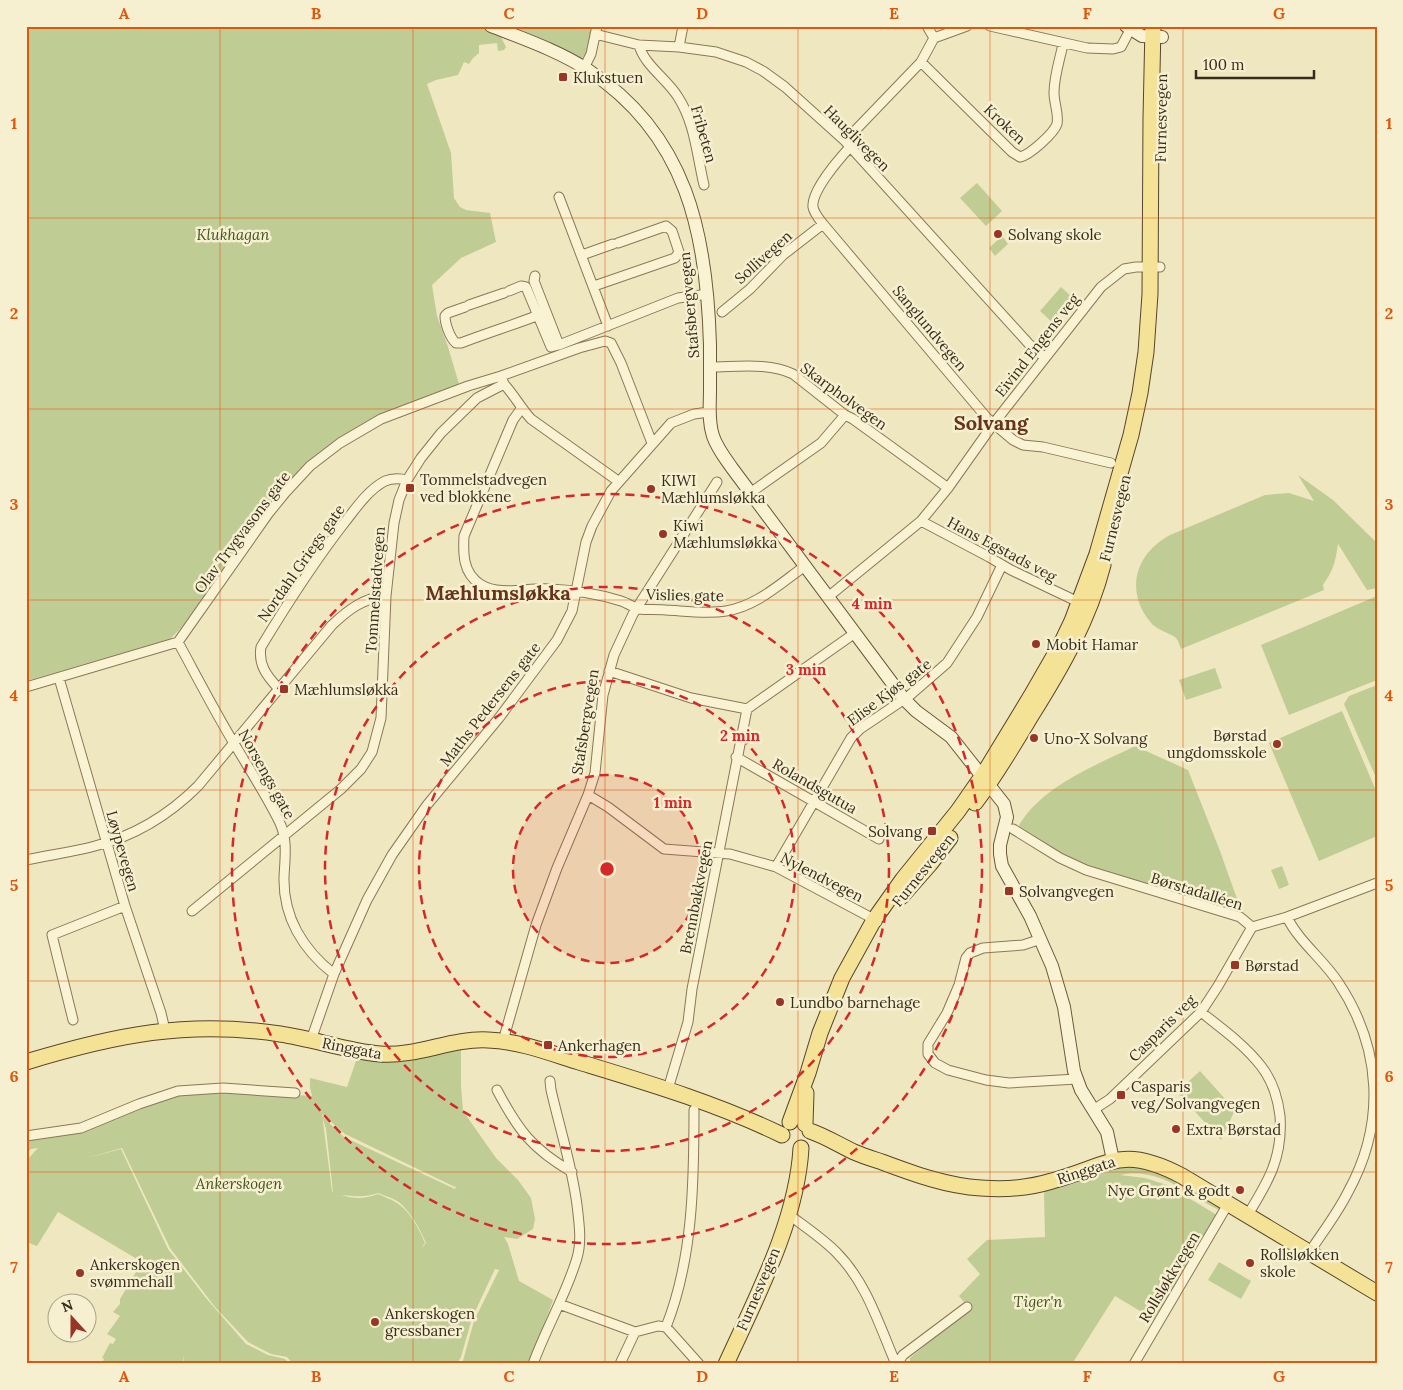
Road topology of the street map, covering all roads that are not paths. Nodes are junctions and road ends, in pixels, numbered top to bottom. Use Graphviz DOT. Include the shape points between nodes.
graph roads {
  1 [pos="491,26"];
  2 [pos="683,26"];
  3 [pos="928,26"];
  4 [pos="967,26"];
  5 [pos="990,26"];
  6 [pos="1128,28"];
  7 [pos="596,30"];
  8 [pos="1157,32"];
  9 [pos="934,38"];
  10 [pos="1063,44"];
  11 [pos="639,46"];
  12 [pos="679,47"];
  13 [pos="921,62"];
  14 [pos="584,68"];
  15 [pos="847,144"];
  16 [pos="704,186"];
  17 [pos="559,197"];
  18 [pos="823,224"];
  19 [pos="582,256"];
  20 [pos="1155,267"];
  21 [pos="535,276"];
  22 [pos="594,286"];
  23 [pos="708,294"];
  24 [pos="722,312"];
  25 [pos="539,315"];
  26 [pos="608,326"];
  27 [pos="559,345"];
  28 [pos="1044,357"];
  29 [pos="710,367"];
  30 [pos="503,380"];
  31 [pos="521,409"];
  32 [pos="709,412"];
  33 [pos="845,415"];
  34 [pos="994,422"];
  35 [pos="652,444"];
  36 [pos="1110,463"];
  37 [pos="407,480"];
  38 [pos="618,481"];
  39 [pos="717,482"];
  40 [pos="948,488"];
  41 [pos="750,493"];
  42 [pos="920,521"];
  43 [pos="1002,565"];
  44 [pos="805,566"];
  45 [pos="576,591"];
  46 [pos="386,596"];
  47 [pos="828,597"];
  48 [pos="1072,599"];
  49 [pos="638,608"];
  50 [pos="855,633"];
  51 [pos="178,642"];
  52 [pos="610,671"];
  53 [pos="59,678"];
  54 [pos="26,687"];
  55 [pos="278,688"];
  56 [pos="904,699"];
  57 [pos="747,709"];
  58 [pos="234,743"];
  59 [pos="736,757"];
  60 [pos="986,780"];
  61 [pos="588,795"];
  62 [pos="815,802"];
  63 [pos="1013,828"];
  64 [pos="285,836"];
  65 [pos="879,839"];
  66 [pos="106,843"];
  67 [pos="718,853"];
  68 [pos="26,860"];
  69 [pos="776,867"];
  70 [pos="1377,883"];
  71 [pos="125,906"];
  72 [pos="192,911"];
  73 [pos="1287,916"];
  74 [pos="877,922"];
  75 [pos="1252,927"];
  76 [pos="1041,939"];
  77 [pos="334,974"];
  78 [pos="1201,1012"];
  79 [pos="73,1020"];
  80 [pos="164,1030"];
  81 [pos="311,1040"];
  82 [pos="503,1041"];
  83 [pos="26,1062"];
  84 [pos="808,1073"];
  85 [pos="1077,1079"];
  86 [pos="550,1081"];
  87 [pos="668,1089"];
  88 [pos="497,1090"];
  89 [pos="295,1093"];
  90 [pos="694,1110"];
  91 [pos="1094,1110"];
  92 [pos="1375,1119"];
  93 [pos="786,1127"];
  94 [pos="26,1136"];
  95 [pos="803,1139"];
  96 [pos="1114,1160"];
  97 [pos="572,1172"];
  98 [pos="1228,1204"];
  99 [pos="788,1214"];
  100 [pos="1247,1216"];
  101 [pos="1309,1253"];
  102 [pos="1377,1293"];
  103 [pos="559,1304"];
  104 [pos="966,1306"];
  105 [pos="666,1327"];
  106 [pos="635,1332"];
  107 [pos="533,1364"];
  108 [pos="620,1364"];
  109 [pos="699,1364"];
  110 [pos="726,1364"];
  111 [pos="896,1364"];
  112 [pos="1134,1364"];
  1 -- 14 [label="main road, Stafsbergvegen"];
  2 -- 12 [label="street"];
  3 -- 9 [label="street"];
  4 -- 9 [label="street"];
  5 -- 10 [label="street"];
  6 -- 8 [label="main road, Furnesvegen" via="1142,36"];
  6 -- 10 [label="street" via="1121,47 1113,49"];
  7 -- 11 [label="street, Hauglivegen"];
  7 -- 14 [label="street"];
  8 -- 20 [label="main road, Furnesvegen" via="1160,119"];
  9 -- 13 [label="street, Sanglundvegen"];
  10 -- 13 [label="street, Kroken" via="1054,90 1055,129 1036,148 1020,157"];
  11 -- 12 [label="street, Hauglivegen"];
  11 -- 16 [label="street, Fribeten" via="641,54 669,85 686,111"];
  12 -- 15 [label="street, Hauglivegen" via="716,52 756,66 785,87"];
  13 -- 15 [label="street, Sanglundvegen"];
  14 -- 23 [label="main road, Stafsbergvegen" via="638,111 669,156 683,184 696,223"];
  15 -- 18 [label="street, Sanglundvegen" via="816,193 813,208"];
  15 -- 28 [label="street, Hauglivegen"];
  17 -- 19 [label="street"];
  18 -- 24 [label="street, Sollivegen" via="783,255"];
  18 -- 34 [label="street, Sanglundvegen" via="987,418"];
  19 -- 22 [label="street"];
  19 -- 22 [label="street" via="666,226 672,231 679,252 674,258"];
  20 -- 28 [label="street, Eivind Engens veg" via="1124,269 1101,287"];
  20 -- 60 [label="main road, Furnesvegen" via="1159,325 1156,353 1098,582 1075,641 1047,690"];
  21 -- 27 [label="street" via="534,281"];
  22 -- 26 [label="street"];
  23 -- 26 [label="street" via="678,298"];
  23 -- 29 [label="main road, Stafsbergvegen"];
  25 -- 25 [label="street" via="461,343 453,340 445,320 448,313 521,286 526,287"];
  25 -- 27 [label="street" via="551,348"];
  26 -- 27 [label="street"];
  28 -- 34 [label="street, Eivind Engens veg"];
  29 -- 32 [label="main road, Stafsbergvegen"];
  29 -- 33 [label="street, Skarpholvegen" via="786,371"];
  30 -- 31 [label="street"];
  30 -- 35 [label="street" via="579,348 605,341 611,343"];
  30 -- 37 [label="street, Tommelstadvegen" via="462,411 421,458"];
  30 -- 51 [label="street, Olav Trygvasons gate" via="472,384 382,419 340,443 310,466 268,514"];
  31 -- 38 [label="street" via="551,435"];
  31 -- 45 [label="street, Vislies gate" via="513,420 464,536 463,550 468,572 474,580 496,591"];
  32 -- 35 [label="street, Maths Pedersens gate" via="678,419"];
  32 -- 41 [label="main road, Stafsbergvegen" via="716,444"];
  33 -- 40 [label="street, Skarpholvegen"];
  33 -- 41 [label="street" via="820,443"];
  34 -- 36 [label="street, Sanglundvegen" via="1023,445"];
  34 -- 40 [label="street, Eivind Engens veg"];
  35 -- 38 [label="street, Maths Pedersens gate"];
  37 -- 46 [label="street, Tommelstadvegen" via="394,523"];
  37 -- 55 [label="street, Nordahl Griegs gate" via="399,478 384,482 363,499 290,599 261,647 259,656 264,672"];
  38 -- 45 [label="street, Maths Pedersens gate" via="592,526"];
  39 -- 49 [label="street, Stafsbergvegen"];
  40 -- 42 [label="street, Eivind Engens veg"];
  41 -- 44 [label="main road, Stafsbergvegen"];
  42 -- 43 [label="street, Hans Egstads veg"];
  42 -- 47 [label="street, Eivind Engens veg"];
  43 -- 48 [label="street, Hans Egstads veg"];
  43 -- 56 [label="street, Elise Kjøs gate" via="956,653"];
  44 -- 47 [label="main road, Stafsbergvegen"];
  44 -- 49 [label="street, Vislies gate" via="760,599 727,611"];
  45 -- 49 [label="street, Vislies gate"];
  45 -- 77 [label="street, Maths Pedersens gate" via="572,611 557,640 499,718 421,812 392,855 367,900"];
  46 -- 55 [label="street" via="367,600 345,613"];
  46 -- 64 [label="street, Tommelstadvegen" via="381,718 372,752 341,789"];
  47 -- 50 [label="main road, Stafsbergvegen"];
  49 -- 52 [label="street, Stafsbergvegen" via="620,642"];
  50 -- 56 [label="main road, Stafsbergvegen"];
  50 -- 57 [label="street"];
  51 -- 53 [label="street"];
  51 -- 58 [label="street, Norsengs gate"];
  52 -- 57 [label="street" via="691,698"];
  52 -- 61 [label="street, Stafsbergvegen" via="603,695 596,773"];
  53 -- 54 [label="street"];
  53 -- 66 [label="street, Løypevegen"];
  55 -- 58 [label="street"];
  56 -- 60 [label="main road, Stafsbergvegen" via="951,737"];
  56 -- 62 [label="street, Elise Kjøs gate" via="851,738"];
  57 -- 59 [label="street, Brennbakkvegen"];
  58 -- 64 [label="street, Norsengs gate"];
  58 -- 66 [label="street" via="198,786 176,806 156,820"];
  59 -- 62 [label="street, Rolandsgutua"];
  59 -- 67 [label="street, Brennbakkvegen"];
  60 -- 74 [label="main road, Furnesvegen" via="930,864"];
  60 -- 76 [label="main road" via="1006,809 1000,854 1002,866"];
  61 -- 67 [label="street, Nylendvegen" via="664,849"];
  61 -- 82 [label="street, Stafsbergvegen" via="536,925"];
  62 -- 65 [label="street, Rolandsgutua"];
  62 -- 69 [label="street, Elise Kjøs gate"];
  63 -- 75 [label="street, Børstadalléen" via="1060,858 1086,870 1240,917"];
  64 -- 72 [label="street, Tommelstadvegen"];
  64 -- 77 [label="street, Norsengs gate" via="284,879 291,920 311,953"];
  66 -- 68 [label="street"];
  66 -- 71 [label="street, Løypevegen"];
  67 -- 69 [label="street, Nylendvegen"];
  67 -- 87 [label="street, Brennbakkvegen" via="688,1022"];
  69 -- 74 [label="street, Nylendvegen"];
  70 -- 73 [label="street, Børstadalléen"];
  71 -- 79 [label="street" via="52,935"];
  71 -- 80 [label="street, Løypevegen"];
  73 -- 75 [label="street, Børstadalléen"];
  73 -- 92 [label="street" via="1298,936 1338,982 1352,1006 1370,1054"];
  74 -- 84 [label="main road, Furnesvegen" via="842,978"];
  75 -- 78 [label="street, Casparis veg"];
  76 -- 85 [label="main road" via="1061,995"];
  76 -- 85 [label="street" via="970,953 947,1013 928,1044 928,1054 935,1063 948,1070 986,1080 1009,1083"];
  77 -- 81 [label="street, Maths Pedersens gate"];
  78 -- 91 [label="street, Casparis veg" via="1110,1099"];
  78 -- 100 [label="street" via="1254,1058 1267,1076 1277,1100 1281,1137 1276,1162"];
  80 -- 81 [label="main road, Ringgata" via="232,1029"];
  80 -- 83 [label="main road, Ringgata" via="106,1040"];
  81 -- 82 [label="main road, Ringgata" via="391,1055 476,1040"];
  82 -- 87 [label="main road, Ringgata"];
  84 -- 93 [label="main road, Furnesvegen"];
  84 -- 95 [label="main road, Furnesvegen"];
  85 -- 91 [label="main road"];
  86 -- 97 [label="street"];
  87 -- 93 [label="main road, Ringgata" via="731,1112"];
  88 -- 97 [label="street" via="524,1136 550,1160"];
  89 -- 94 [label="street" via="223,1088 178,1091 81,1128"];
  90 -- 105 [label="street" via="694,1173 688,1236 681,1279"];
  91 -- 96 [label="main road" via="1109,1136"];
  92 -- 101 [label="street" via="1349,1192"];
  93 -- 95 [label="main road, Ringgata" via="798,1120"];
  93 -- 95 [label="main road" via="784,1142"];
  95 -- 96 [label="main road, Ringgata" via="948,1184 991,1189 1045,1183"];
  95 -- 99 [label="main road, Furnesvegen"];
  96 -- 98 [label="main road, Ringgata" via="1130,1159 1158,1165"];
  97 -- 103 [label="street" via="579,1246"];
  98 -- 100 [label="main road, Ringgata"];
  98 -- 112 [label="street, Rollsløkkvegen"];
  99 -- 110 [label="main road, Furnesvegen" via="768,1269"];
  99 -- 111 [label="street" via="838,1254 852,1272 874,1309"];
  100 -- 101 [label="main road, Ringgata"];
  101 -- 102 [label="main road, Ringgata"];
  103 -- 106 [label="street"];
  103 -- 107 [label="street"];
  104 -- 111 [label="street"];
  105 -- 106 [label="street"];
  105 -- 109 [label="street"];
  106 -- 108 [label="street"];
}
